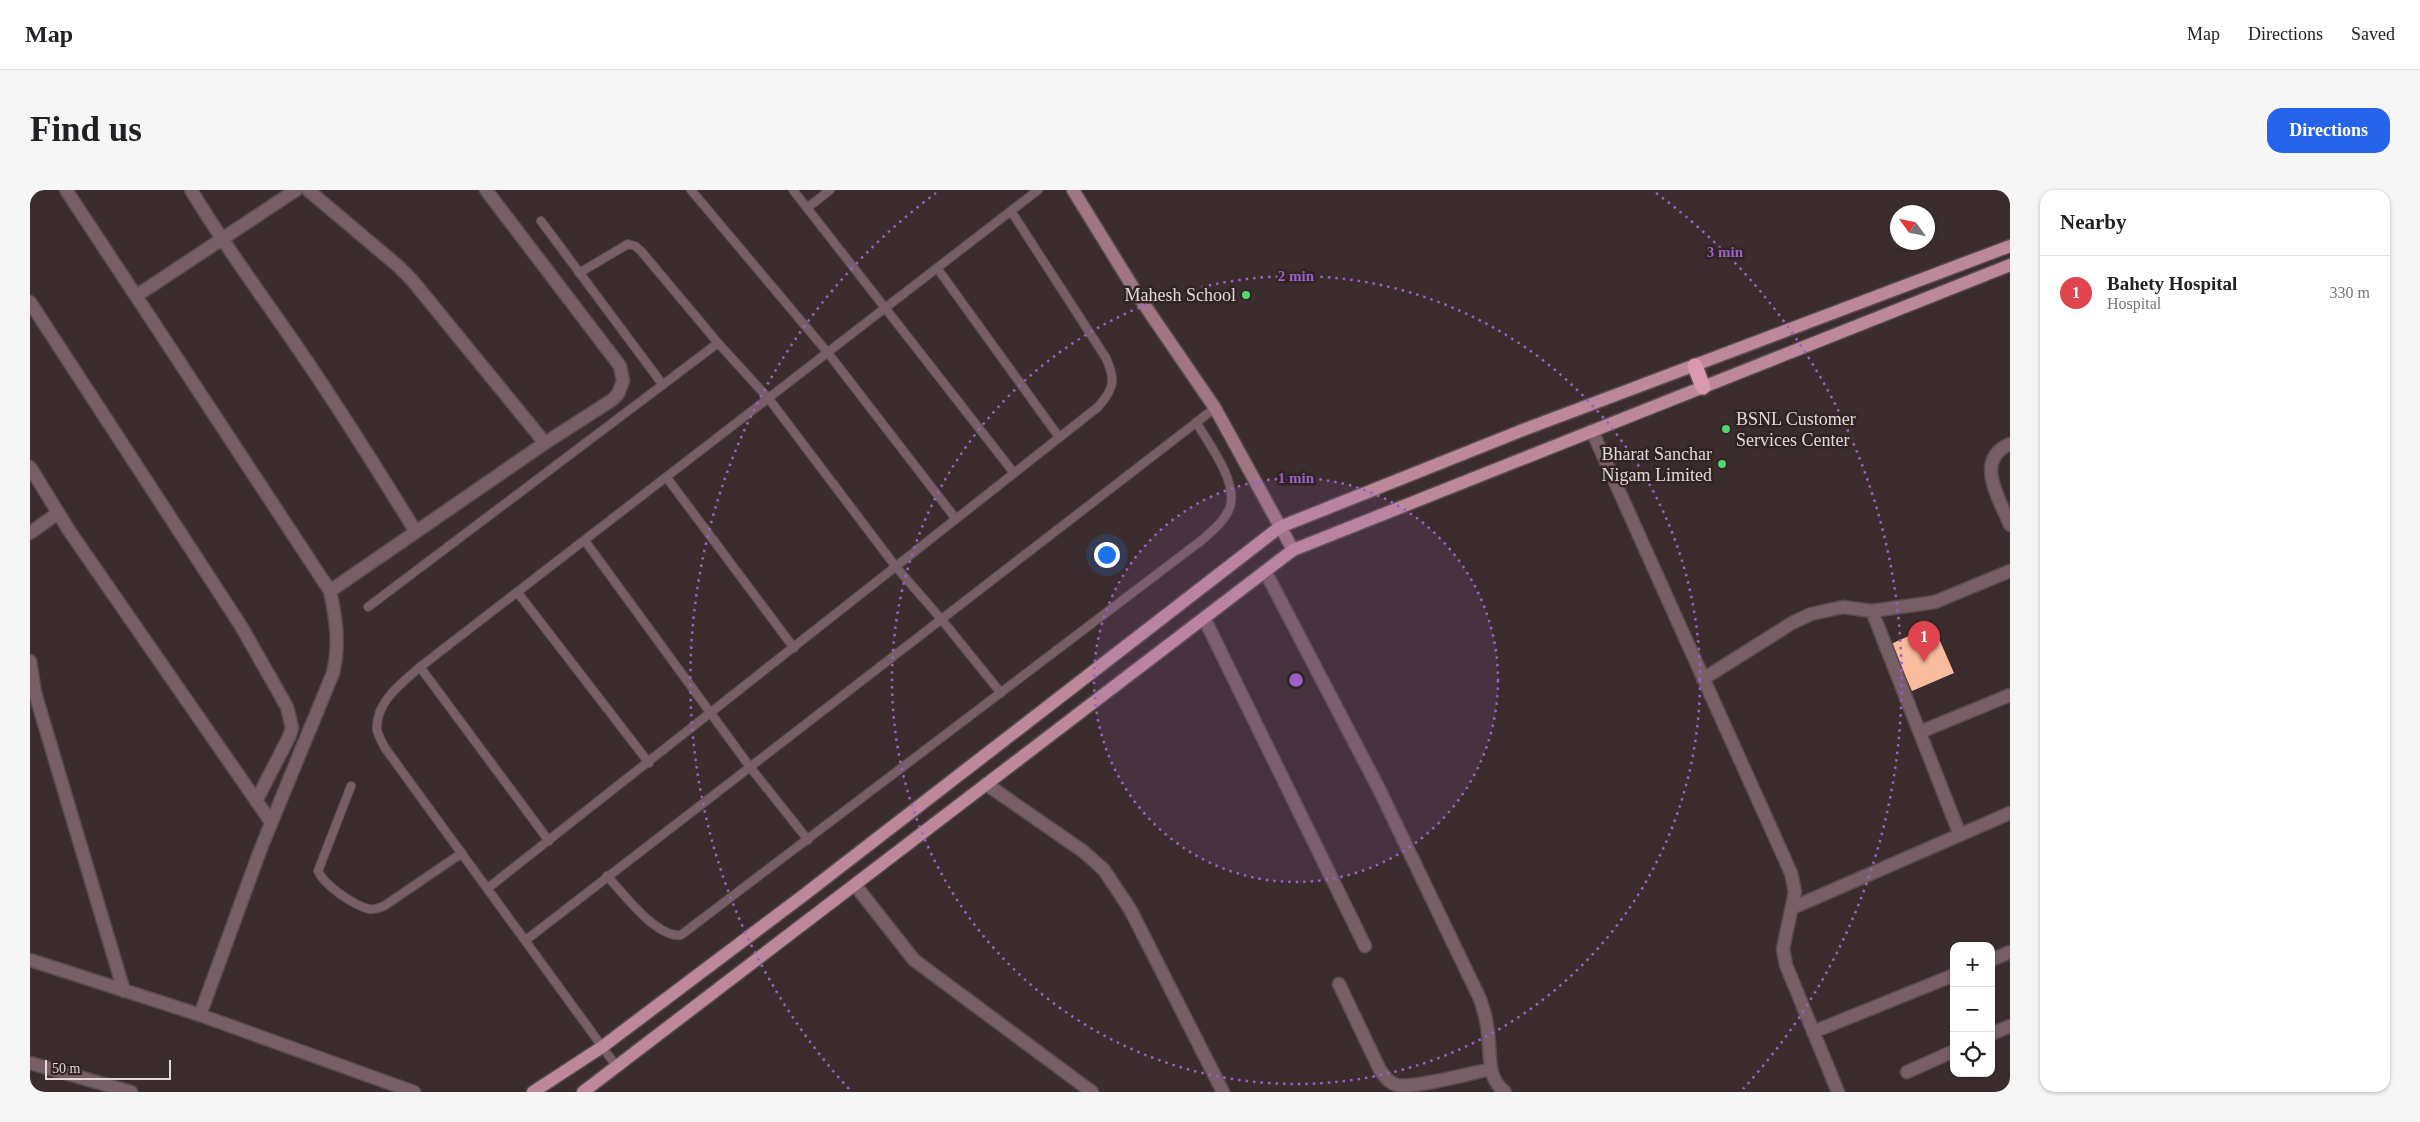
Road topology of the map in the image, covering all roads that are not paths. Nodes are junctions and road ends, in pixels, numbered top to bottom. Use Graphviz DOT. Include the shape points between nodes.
graph roads {
  1 [pos="66,190"];
  2 [pos="191,190"];
  3 [pos="296,190"];
  4 [pos="308,190"];
  5 [pos="486,190"];
  6 [pos="691,190"];
  7 [pos="793,190"];
  8 [pos="830,190"];
  9 [pos="1038,190"];
  10 [pos="1074,190"];
  11 [pos="807,208"];
  12 [pos="1011,211"];
  13 [pos="541,221"];
  14 [pos="221,240"];
  15 [pos="2010,246"];
  16 [pos="2010,265"];
  17 [pos="937,268"];
  18 [pos="579,273"];
  19 [pos="136,296"];
  20 [pos="30,302"];
  21 [pos="886,308"];
  22 [pos="718,344"];
  23 [pos="828,353"];
  24 [pos="1695,366"];
  25 [pos="663,385"];
  26 [pos="1703,387"];
  27 [pos="769,399"];
  28 [pos="1214,408"];
  29 [pos="1196,422"];
  30 [pos="1592,432"];
  31 [pos="1059,437"];
  32 [pos="545,443"];
  33 [pos="2010,444"];
  34 [pos="30,467"];
  35 [pos="1014,473"];
  36 [pos="667,478"];
  37 [pos="58,513"];
  38 [pos="956,520"];
  39 [pos="2010,525"];
  40 [pos="1280,526"];
  41 [pos="416,532"];
  42 [pos="30,533"];
  43 [pos="585,541"];
  44 [pos="1293,550"];
  45 [pos="896,567"];
  46 [pos="1265,571"];
  47 [pos="2010,571"];
  48 [pos="330,591"];
  49 [pos="518,593"];
  50 [pos="368,607"];
  51 [pos="1872,611"];
  52 [pos="1204,618"];
  53 [pos="942,620"];
  54 [pos="794,648"];
  55 [pos="30,661"];
  56 [pos="420,667"];
  57 [pos="1703,679"];
  58 [pos="1001,693"];
  59 [pos="2010,695"];
  60 [pos="712,714"];
  61 [pos="1920,732"];
  62 [pos="649,763"];
  63 [pos="750,767"];
  64 [pos="986,784"];
  65 [pos="351,786"];
  66 [pos="256,800"];
  67 [pos="2010,813"];
  68 [pos="271,822"];
  69 [pos="1960,835"];
  70 [pos="808,840"];
  71 [pos="549,841"];
  72 [pos="462,853"];
  73 [pos="607,876"];
  74 [pos="855,885"];
  75 [pos="488,888"];
  76 [pos="1792,908"];
  77 [pos="526,940"];
  78 [pos="1365,946"];
  79 [pos="2010,952"];
  80 [pos="1995,958"];
  81 [pos="30,960"];
  82 [pos="1950,977"];
  83 [pos="1339,984"];
  84 [pos="124,991"];
  85 [pos="200,1015"];
  86 [pos="2010,1026"];
  87 [pos="1813,1032"];
  88 [pos="1995,1032"];
  89 [pos="602,1047"];
  90 [pos="1950,1053"];
  91 [pos="30,1063"];
  92 [pos="617,1067"];
  93 [pos="1490,1069"];
  94 [pos="1907,1072"];
  95 [pos="131,1092"];
  96 [pos="414,1092"];
  97 [pos="533,1092"];
  98 [pos="583,1092"];
  99 [pos="1092,1092"];
  100 [pos="1223,1092"];
  101 [pos="1505,1092"];
  102 [pos="1838,1092"];
  1 -- 19 [label="street"];
  2 -- 14 [label="street"];
  3 -- 14 [label="street"];
  4 -- 32 [label="street" via="412,280"];
  5 -- 32 [label="street" via="623,374 621,387 612,400"];
  6 -- 23 [label="lane"];
  7 -- 11 [label="lane"];
  8 -- 11 [label="lane"];
  9 -- 12 [label="lane"];
  10 -- 28 [label="street" via="1139,297"];
  11 -- 21 [label="lane"];
  12 -- 17 [label="lane"];
  12 -- 31 [label="lane" via="1112,371 1109,394 1098,407"];
  13 -- 18 [label="lane"];
  14 -- 19 [label="street"];
  14 -- 41 [label="street" via="293,341"];
  15 -- 24 [label="main road"];
  16 -- 26 [label="main road"];
  17 -- 21 [label="lane"];
  17 -- 31 [label="lane"];
  18 -- 22 [label="lane" via="622,246 635,246"];
  18 -- 25 [label="lane"];
  19 -- 48 [label="street"];
  20 -- 66 [label="street" via="236,618 287,707 292,728"];
  21 -- 23 [label="lane"];
  21 -- 35 [label="lane"];
  22 -- 25 [label="lane"];
  22 -- 27 [label="lane"];
  23 -- 27 [label="lane"];
  23 -- 38 [label="lane"];
  24 -- 26 [label="highway"];
  24 -- 40 [label="main road"];
  25 -- 50 [label="lane"];
  26 -- 30 [label="main road"];
  27 -- 36 [label="lane"];
  27 -- 45 [label="lane"];
  28 -- 29 [label="lane"];
  28 -- 40 [label="street"];
  29 -- 53 [label="lane"];
  29 -- 58 [label="lane" via="1233,493 1230,508 1220,524"];
  30 -- 44 [label="main road"];
  30 -- 57 [label="street"];
  31 -- 35 [label="lane"];
  32 -- 41 [label="street"];
  33 -- 39 [label="street" via="1994,456 1990,466 1991,477"];
  34 -- 37 [label="street"];
  35 -- 38 [label="lane"];
  36 -- 43 [label="lane"];
  36 -- 54 [label="lane"];
  37 -- 42 [label="street"];
  37 -- 66 [label="street"];
  38 -- 45 [label="lane"];
  40 -- 44 [label="street"];
  40 -- 89 [label="main road"];
  41 -- 48 [label="street"];
  43 -- 49 [label="lane"];
  43 -- 60 [label="lane"];
  44 -- 46 [label="main road"];
  45 -- 53 [label="lane"];
  45 -- 54 [label="lane"];
  46 -- 52 [label="main road"];
  46 -- 93 [label="street" via="1380,789 1480,998 1488,1033"];
  47 -- 51 [label="street" via="1935,602"];
  48 -- 68 [label="street" via="337,638 333,673"];
  49 -- 56 [label="lane"];
  49 -- 62 [label="lane"];
  51 -- 57 [label="street" via="1843,607 1811,614"];
  51 -- 61 [label="street"];
  52 -- 64 [label="main road"];
  52 -- 78 [label="street"];
  53 -- 58 [label="lane"];
  53 -- 63 [label="lane"];
  54 -- 60 [label="lane"];
  55 -- 84 [label="street" via="35,693"];
  56 -- 71 [label="lane"];
  56 -- 72 [label="lane" via="398,686 384,704 377,731 385,748"];
  57 -- 76 [label="street" via="1791,873 1795,892"];
  58 -- 70 [label="lane"];
  59 -- 61 [label="street"];
  60 -- 62 [label="lane"];
  60 -- 63 [label="lane"];
  61 -- 69 [label="street"];
  62 -- 71 [label="lane"];
  63 -- 70 [label="lane"];
  63 -- 73 [label="lane"];
  64 -- 74 [label="main road"];
  64 -- 100 [label="street" via="1084,852 1115,885"];
  65 -- 72 [label="lane" via="318,871 328,885 359,905 375,909 384,906"];
  66 -- 68 [label="street"];
  67 -- 69 [label="street"];
  68 -- 85 [label="street"];
  69 -- 76 [label="street"];
  70 -- 73 [label="lane" via="681,935 672,936 654,924"];
  71 -- 75 [label="lane"];
  72 -- 75 [label="lane"];
  73 -- 77 [label="lane"];
  74 -- 92 [label="main road"];
  74 -- 99 [label="street" via="914,960"];
  75 -- 77 [label="lane"];
  76 -- 87 [label="street" via="1783,949 1786,965"];
  77 -- 89 [label="lane"];
  79 -- 80 [label="street"];
  81 -- 84 [label="street"];
  82 -- 87 [label="street"];
  83 -- 93 [label="street" via="1380,1070 1393,1084 1410,1085"];
  84 -- 85 [label="street"];
  85 -- 96 [label="street"];
  86 -- 88 [label="street"];
  87 -- 102 [label="street"];
  89 -- 92 [label="lane"];
  89 -- 97 [label="main road"];
  90 -- 94 [label="street"];
  91 -- 95 [label="street"];
  92 -- 98 [label="main road"];
  93 -- 101 [label="street"];
}
